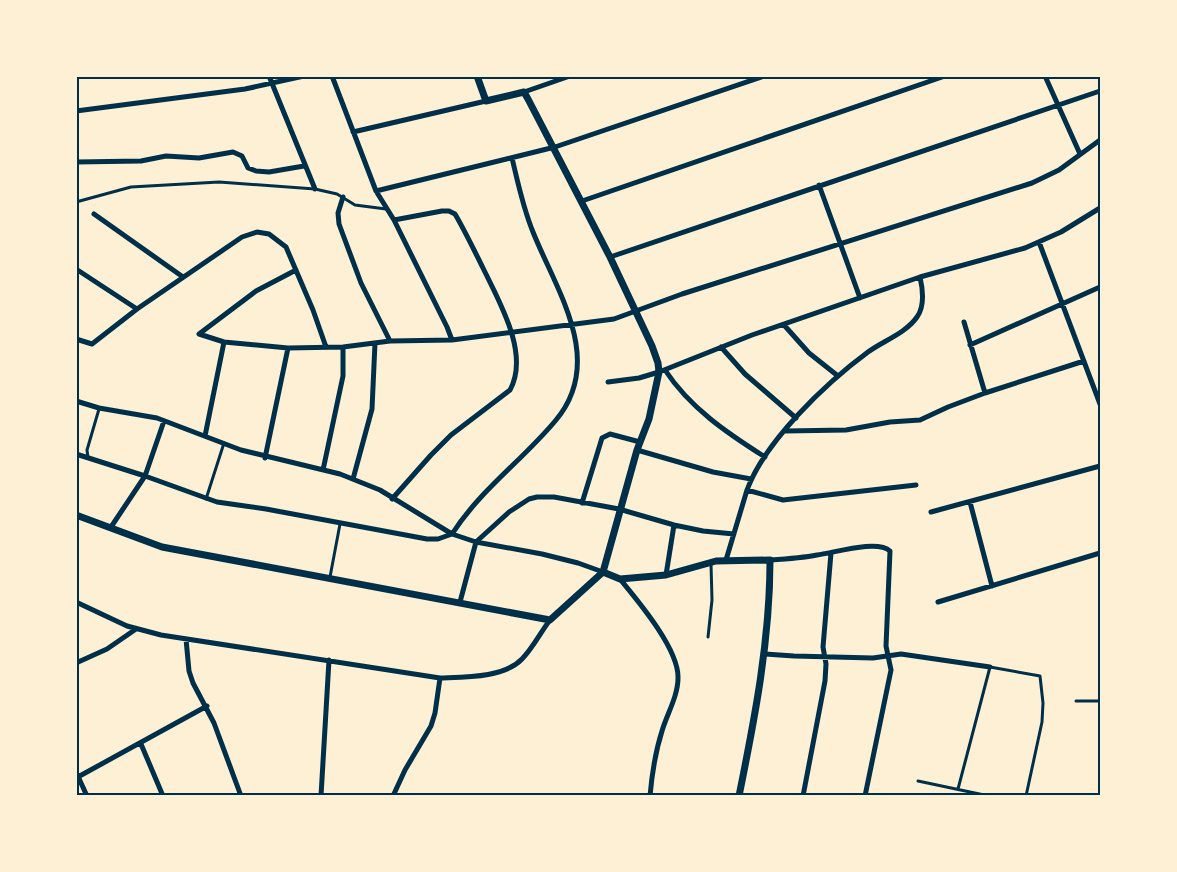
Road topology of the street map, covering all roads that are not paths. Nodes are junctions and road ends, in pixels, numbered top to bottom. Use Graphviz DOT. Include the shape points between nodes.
graph roads {
  1 [pos="269,76"];
  2 [pos="304,76"];
  3 [pos="332,76"];
  4 [pos="477,76"];
  5 [pos="570,76"];
  6 [pos="764,76"];
  7 [pos="945,76"];
  8 [pos="1045,76"];
  9 [pos="272,84"];
  10 [pos="1101,91"];
  11 [pos="524,92"];
  12 [pos="486,101"];
  13 [pos="1057,105"];
  14 [pos="76,111"];
  15 [pos="353,132"];
  16 [pos="1101,140"];
  17 [pos="555,147"];
  18 [pos="1080,154"];
  19 [pos="512,158"];
  20 [pos="76,162"];
  21 [pos="304,166"];
  22 [pos="819,185"];
  23 [pos="315,189"];
  24 [pos="376,191"];
  25 [pos="343,198"];
  26 [pos="582,201"];
  27 [pos="76,202"];
  28 [pos="386,208"];
  29 [pos="1101,208"];
  30 [pos="94,214"];
  31 [pos="394,220"];
  32 [pos="1039,242"];
  33 [pos="840,245"];
  34 [pos="610,257"];
  35 [pos="76,269"];
  36 [pos="296,270"];
  37 [pos="920,277"];
  38 [pos="183,278"];
  39 [pos="1101,287"];
  40 [pos="860,298"];
  41 [pos="1064,303"];
  42 [pos="137,309"];
  43 [pos="636,312"];
  44 [pos="964,322"];
  45 [pos="573,325"];
  46 [pos="784,325"];
  47 [pos="512,331"];
  48 [pos="76,339"];
  49 [pos="452,340"];
  50 [pos="224,342"];
  51 [pos="390,342"];
  52 [pos="375,343"];
  53 [pos="970,345"];
  54 [pos="721,346"];
  55 [pos="326,347"];
  56 [pos="343,347"];
  57 [pos="288,348"];
  58 [pos="1084,360"];
  59 [pos="662,371"];
  60 [pos="838,376"];
  61 [pos="608,382"];
  62 [pos="985,393"];
  63 [pos="76,401"];
  64 [pos="1101,404"];
  65 [pos="99,408"];
  66 [pos="796,418"];
  67 [pos="164,421"];
  68 [pos="785,431"];
  69 [pos="205,436"];
  70 [pos="640,442"];
  71 [pos="224,443"];
  72 [pos="637,450"];
  73 [pos="76,454"];
  74 [pos="765,457"];
  75 [pos="265,458"];
  76 [pos="88,459"];
  77 [pos="1101,466"];
  78 [pos="323,470"];
  79 [pos="145,476"];
  80 [pos="352,479"];
  81 [pos="751,479"];
  82 [pos="916,485"];
  83 [pos="747,490"];
  84 [pos="206,499"];
  85 [pos="392,499"];
  86 [pos="969,502"];
  87 [pos="582,503"];
  88 [pos="619,509"];
  89 [pos="931,512"];
  90 [pos="76,515"];
  91 [pos="340,522"];
  92 [pos="674,525"];
  93 [pos="111,527"];
  94 [pos="452,534"];
  95 [pos="734,534"];
  96 [pos="476,542"];
  97 [pos="831,553"];
  98 [pos="1101,553"];
  99 [pos="726,560"];
  100 [pos="770,560"];
  101 [pos="710,562"];
  102 [pos="603,572"];
  103 [pos="666,575"];
  104 [pos="329,579"];
  105 [pos="620,579"];
  106 [pos="992,586"];
  107 [pos="76,602"];
  108 [pos="460,602"];
  109 [pos="938,602"];
  110 [pos="550,620"];
  111 [pos="136,628"];
  112 [pos="708,637"];
  113 [pos="186,639"];
  114 [pos="765,654"];
  115 [pos="888,655"];
  116 [pos="825,657"];
  117 [pos="329,660"];
  118 [pos="76,663"];
  119 [pos="990,667"];
  120 [pos="440,678"];
  121 [pos="1076,701"];
  122 [pos="1101,701"];
  123 [pos="207,706"];
  124 [pos="141,744"];
  125 [pos="77,775"];
  126 [pos="918,781"];
  127 [pos="958,789"];
  128 [pos="87,795"];
  129 [pos="163,795"];
  130 [pos="241,795"];
  131 [pos="321,795"];
  132 [pos="393,795"];
  133 [pos="650,795"];
  134 [pos="740,795"];
  135 [pos="803,795"];
  136 [pos="865,795"];
  137 [pos="989,795"];
  138 [pos="1026,795"];
  1 -- 9 [label="street"];
  2 -- 9 [label="street"];
  3 -- 15 [label="street"];
  4 -- 12 [label="street"];
  5 -- 11 [label="street"];
  6 -- 17 [label="street"];
  7 -- 26 [label="street"];
  8 -- 13 [label="street"];
  9 -- 14 [label="street"];
  9 -- 21 [label="street"];
  10 -- 13 [label="street"];
  11 -- 12 [label="street"];
  11 -- 17 [label="street"];
  12 -- 15 [label="street"];
  13 -- 18 [label="street"];
  13 -- 22 [label="street"];
  15 -- 24 [label="street"];
  16 -- 18 [label="street"];
  17 -- 19 [label="street"];
  17 -- 26 [label="street"];
  18 -- 33 [label="street" via="1032,183"];
  19 -- 24 [label="street"];
  19 -- 45 [label="street" via="528,219"];
  20 -- 21 [label="street" via="199,158 233,152 256,171"];
  21 -- 23 [label="street"];
  22 -- 33 [label="street"];
  22 -- 34 [label="street"];
  23 -- 25 [label="lane"];
  23 -- 27 [label="lane" via="219,182 153,185"];
  24 -- 28 [label="street"];
  25 -- 28 [label="lane" via="355,205"];
  25 -- 51 [label="street" via="339,224 361,283"];
  26 -- 34 [label="street"];
  28 -- 31 [label="street"];
  29 -- 32 [label="street"];
  30 -- 38 [label="street"];
  31 -- 47 [label="street" via="452,211"];
  31 -- 49 [label="street"];
  32 -- 37 [label="street"];
  32 -- 41 [label="street"];
  33 -- 40 [label="street"];
  33 -- 43 [label="street"];
  34 -- 43 [label="street"];
  35 -- 42 [label="street"];
  36 -- 38 [label="street" via="281,241 257,232 242,237"];
  36 -- 50 [label="street" via="256,291 200,334"];
  36 -- 55 [label="street"];
  37 -- 40 [label="street"];
  37 -- 60 [label="street" via="923,291 918,316"];
  38 -- 42 [label="street"];
  39 -- 41 [label="street"];
  40 -- 46 [label="street"];
  41 -- 53 [label="street"];
  41 -- 58 [label="street"];
  42 -- 48 [label="street" via="92,344"];
  43 -- 45 [label="street"];
  43 -- 59 [label="street"];
  44 -- 53 [label="street"];
  45 -- 47 [label="street"];
  45 -- 94 [label="street" via="577,367 566,405 477,500"];
  46 -- 54 [label="street"];
  46 -- 60 [label="street" via="809,353"];
  47 -- 49 [label="street"];
  47 -- 85 [label="street" via="516,369 510,390 451,435"];
  49 -- 51 [label="street"];
  50 -- 57 [label="street"];
  50 -- 69 [label="street"];
  51 -- 52 [label="street"];
  52 -- 56 [label="street"];
  52 -- 80 [label="street" via="372,410"];
  53 -- 62 [label="street"];
  54 -- 59 [label="street"];
  54 -- 66 [label="street" via="745,374"];
  55 -- 56 [label="street"];
  55 -- 57 [label="street"];
  56 -- 78 [label="street" via="343,376"];
  57 -- 75 [label="street"];
  58 -- 62 [label="street"];
  58 -- 64 [label="street"];
  59 -- 61 [label="street"];
  59 -- 70 [label="street"];
  59 -- 74 [label="street" via="714,423"];
  60 -- 66 [label="street"];
  62 -- 68 [label="street" via="920,420 846,430"];
  63 -- 65 [label="street"];
  65 -- 67 [label="street"];
  65 -- 76 [label="lane"];
  66 -- 68 [label="street"];
  67 -- 69 [label="street"];
  67 -- 79 [label="street"];
  68 -- 74 [label="street"];
  69 -- 71 [label="street"];
  70 -- 72 [label="street"];
  70 -- 87 [label="street" via="610,434 602,438"];
  71 -- 75 [label="street"];
  71 -- 84 [label="lane"];
  72 -- 81 [label="street"];
  72 -- 88 [label="street"];
  73 -- 76 [label="street"];
  74 -- 81 [label="street"];
  75 -- 78 [label="street"];
  76 -- 79 [label="street"];
  77 -- 86 [label="street"];
  78 -- 80 [label="street"];
  79 -- 84 [label="street"];
  79 -- 93 [label="street"];
  80 -- 85 [label="street"];
  81 -- 83 [label="street"];
  82 -- 83 [label="street" via="794,500"];
  83 -- 95 [label="street"];
  84 -- 91 [label="street"];
  85 -- 94 [label="street"];
  86 -- 89 [label="street"];
  86 -- 106 [label="street"];
  87 -- 88 [label="street"];
  87 -- 96 [label="street" via="546,496 529,499"];
  88 -- 92 [label="street"];
  88 -- 102 [label="street"];
  90 -- 93 [label="street"];
  91 -- 94 [label="street" via="427,539"];
  91 -- 104 [label="lane"];
  92 -- 95 [label="street"];
  92 -- 103 [label="street"];
  93 -- 104 [label="street" via="162,547"];
  94 -- 96 [label="street"];
  95 -- 99 [label="street"];
  96 -- 102 [label="street" via="542,554"];
  96 -- 108 [label="street"];
  97 -- 100 [label="street"];
  97 -- 115 [label="street" via="873,546 889,548"];
  97 -- 116 [label="street"];
  98 -- 106 [label="street"];
  99 -- 100 [label="street"];
  99 -- 101 [label="street"];
  100 -- 114 [label="street"];
  101 -- 103 [label="street"];
  101 -- 112 [label="lane"];
  102 -- 105 [label="street"];
  102 -- 110 [label="street"];
  103 -- 105 [label="street"];
  104 -- 108 [label="street"];
  105 -- 133 [label="street" via="651,617 677,665 676,691 656,752"];
  106 -- 109 [label="street"];
  107 -- 111 [label="street"];
  108 -- 110 [label="street"];
  110 -- 120 [label="street" via="513,666 469,677"];
  111 -- 113 [label="street"];
  111 -- 118 [label="street" via="107,649"];
  113 -- 117 [label="street"];
  113 -- 123 [label="street" via="189,671"];
  114 -- 116 [label="street"];
  114 -- 134 [label="street"];
  115 -- 116 [label="street"];
  115 -- 119 [label="street"];
  115 -- 136 [label="street" via="891,670"];
  116 -- 135 [label="street" via="825,681"];
  117 -- 120 [label="street"];
  117 -- 131 [label="street"];
  119 -- 127 [label="lane"];
  119 -- 138 [label="lane" via="1040,676 1042,722"];
  120 -- 132 [label="street" via="431,726"];
  121 -- 122 [label="lane"];
  123 -- 124 [label="street"];
  123 -- 130 [label="street"];
  124 -- 125 [label="street"];
  124 -- 129 [label="street"];
  125 -- 128 [label="street"];
  126 -- 127 [label="lane"];
  127 -- 137 [label="lane"];
}
